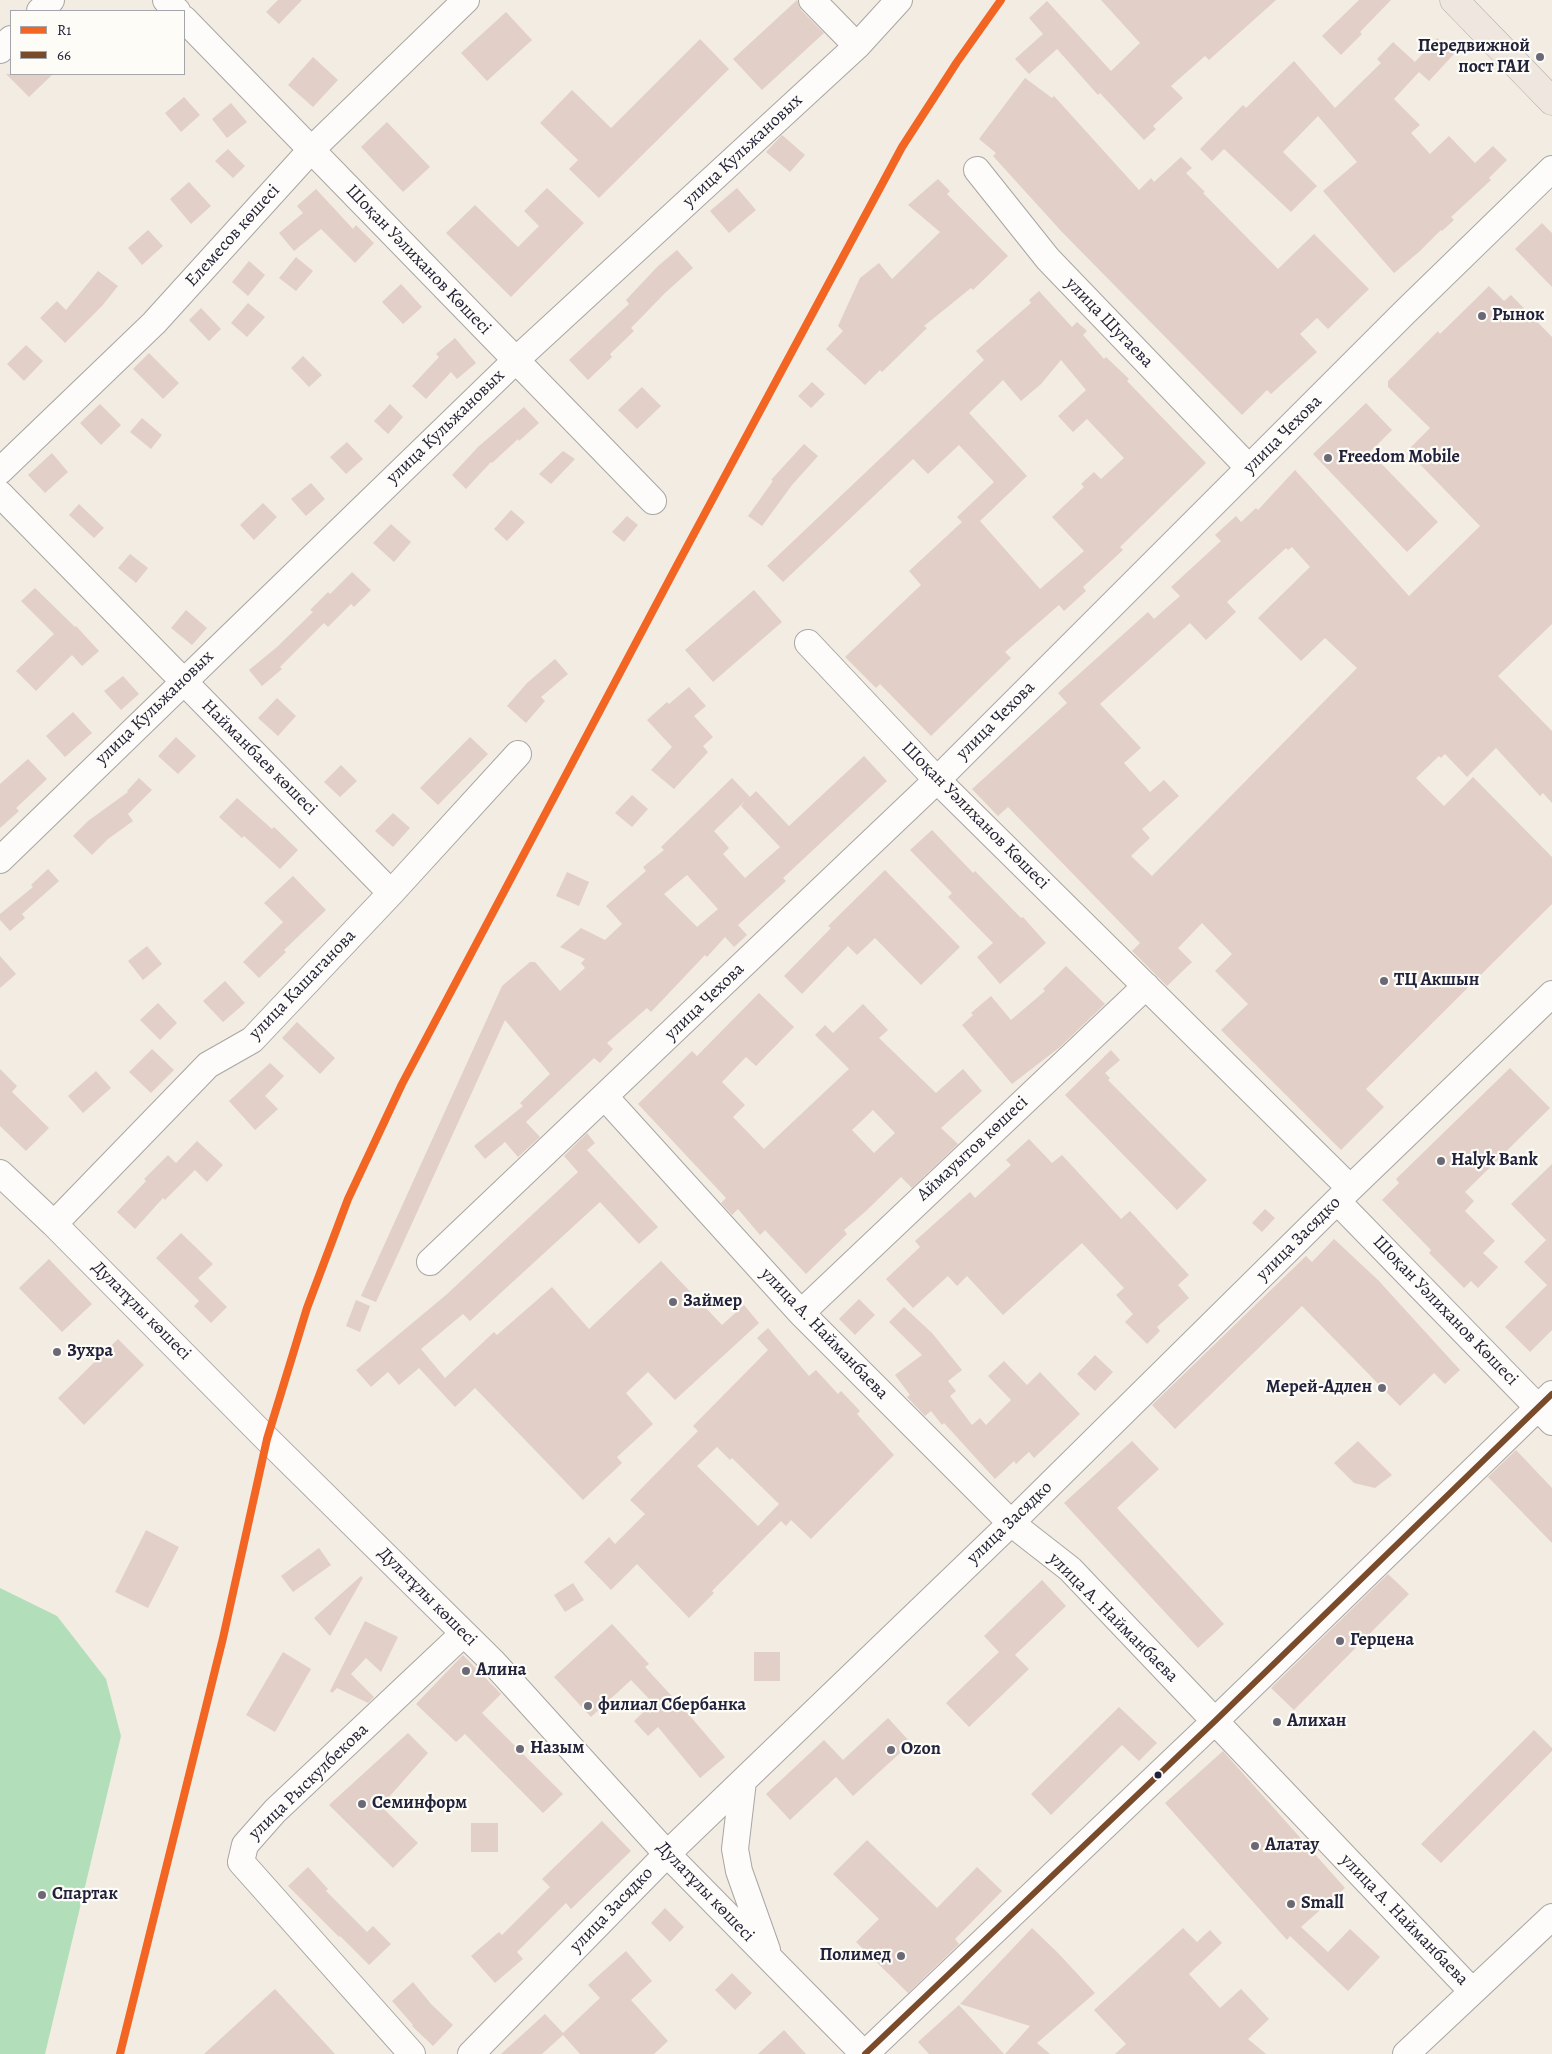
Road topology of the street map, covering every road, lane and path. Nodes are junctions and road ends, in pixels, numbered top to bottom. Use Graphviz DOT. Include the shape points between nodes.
graph roads {
  1 [pos="51,0"];
  2 [pos="166,0"];
  3 [pos="466,0"];
  4 [pos="812,0"];
  5 [pos="899,0"];
  6 [pos="1454,0"];
  7 [pos="41,10"];
  8 [pos="176,10"];
  9 [pos="185,20"];
  10 [pos="10,40"];
  11 [pos="857,46"];
  12 [pos="0,50"];
  13 [pos="1552,101"];
  14 [pos="311,150"];
  15 [pos="1552,169"];
  16 [pos="977,170"];
  17 [pos="516,360"];
  18 [pos="1249,468"];
  19 [pos="0,471"];
  20 [pos="0,494"];
  21 [pos="653,501"];
  22 [pos="808,642"];
  23 [pos="183,681"];
  24 [pos="518,754"];
  25 [pos="937,780"];
  26 [pos="0,860"];
  27 [pos="392,893"];
  28 [pos="1146,986"];
  29 [pos="1552,994"];
  30 [pos="605,1097"];
  31 [pos="0,1173"];
  32 [pos="1344,1195"];
  33 [pos="54,1224"];
  34 [pos="430,1262"];
  35 [pos="801,1313"];
  36 [pos="1547,1408"];
  37 [pos="1012,1523"];
  38 [pos="463,1634"];
  39 [pos="1214,1721"];
  40 [pos="743,1781"];
  41 [pos="667,1854"];
  42 [pos="1552,1917"];
  43 [pos="770,1958"];
  44 [pos="1472,1991"];
  45 [pos="412,2054"];
  46 [pos="471,2054"];
  47 [pos="865,2054"];
  48 [pos="1406,2054"];
  1 -- 7 [label="street"];
  2 -- 8 [label="street"];
  3 -- 14 [label="street, Елемесов көшесі"];
  4 -- 11 [label="street"];
  5 -- 11 [label="street, улица Кульжановых"];
  6 -- 13 [label="main road"];
  9 -- 14 [label="street, Шоқан Уәлиханов Көшесі"];
  10 -- 12 [label="street"];
  11 -- 17 [label="street, улица Кульжановых"];
  14 -- 17 [label="street, Шоқан Уәлиханов Көшесі"];
  14 -- 19 [label="street, Елемесов көшесі" via="154,324"];
  15 -- 18 [label="street, улица Чехова"];
  16 -- 18 [label="street, улица Шугаева" via="1048,259"];
  17 -- 21 [label="street, Шоқан Уәлиханов Көшесі"];
  17 -- 23 [label="street, улица Кульжановых"];
  18 -- 25 [label="street, улица Чехова"];
  20 -- 23 [label="street, Найманбаев көшесі"];
  22 -- 25 [label="street, Шоқан Уәлиханов Көшесі"];
  23 -- 26 [label="street, улица Кульжановых"];
  23 -- 27 [label="street, Найманбаев көшесі"];
  24 -- 27 [label="street, улица Кашаганова"];
  25 -- 28 [label="street, Шоқан Уәлиханов Көшесі"];
  25 -- 30 [label="street, улица Чехова"];
  27 -- 33 [label="street, улица Кашаганова" via="252,1040 208,1065"];
  28 -- 32 [label="street, Шоқан Уәлиханов Көшесі"];
  28 -- 35 [label="street, Аймауытов көшесі"];
  29 -- 32 [label="street, улица Засядко"];
  30 -- 34 [label="street, улица Чехова"];
  30 -- 35 [label="street, улица А. Найманбаева"];
  31 -- 33 [label="street, Дулатұлы көшесі"];
  32 -- 36 [label="street, Шоқан Уәлиханов Көшесі"];
  32 -- 37 [label="street, улица Засядко"];
  33 -- 38 [label="street, Дулатұлы көшесі"];
  35 -- 37 [label="street, улица А. Найманбаева"];
  36 -- 39 [label="street"];
  37 -- 39 [label="street, улица А. Найманбаева" via="1070,1569"];
  37 -- 40 [label="street, улица Засядко"];
  38 -- 41 [label="street, Дулатұлы көшесі" via="493,1662"];
  38 -- 45 [label="street, улица Рыскулбекова" via="275,1811 245,1845 241,1862"];
  39 -- 44 [label="street, улица А. Найманбаева"];
  39 -- 47 [label="street"];
  40 -- 41 [label="street, улица Засядко"];
  40 -- 43 [label="street" via="735,1849 739,1871"];
  41 -- 43 [label="street, Дулатұлы көшесі"];
  41 -- 46 [label="street, улица Засядко"];
  42 -- 44 [label="street"];
  43 -- 47 [label="street, Дулатұлы көшесі"];
  44 -- 48 [label="street"];
}
